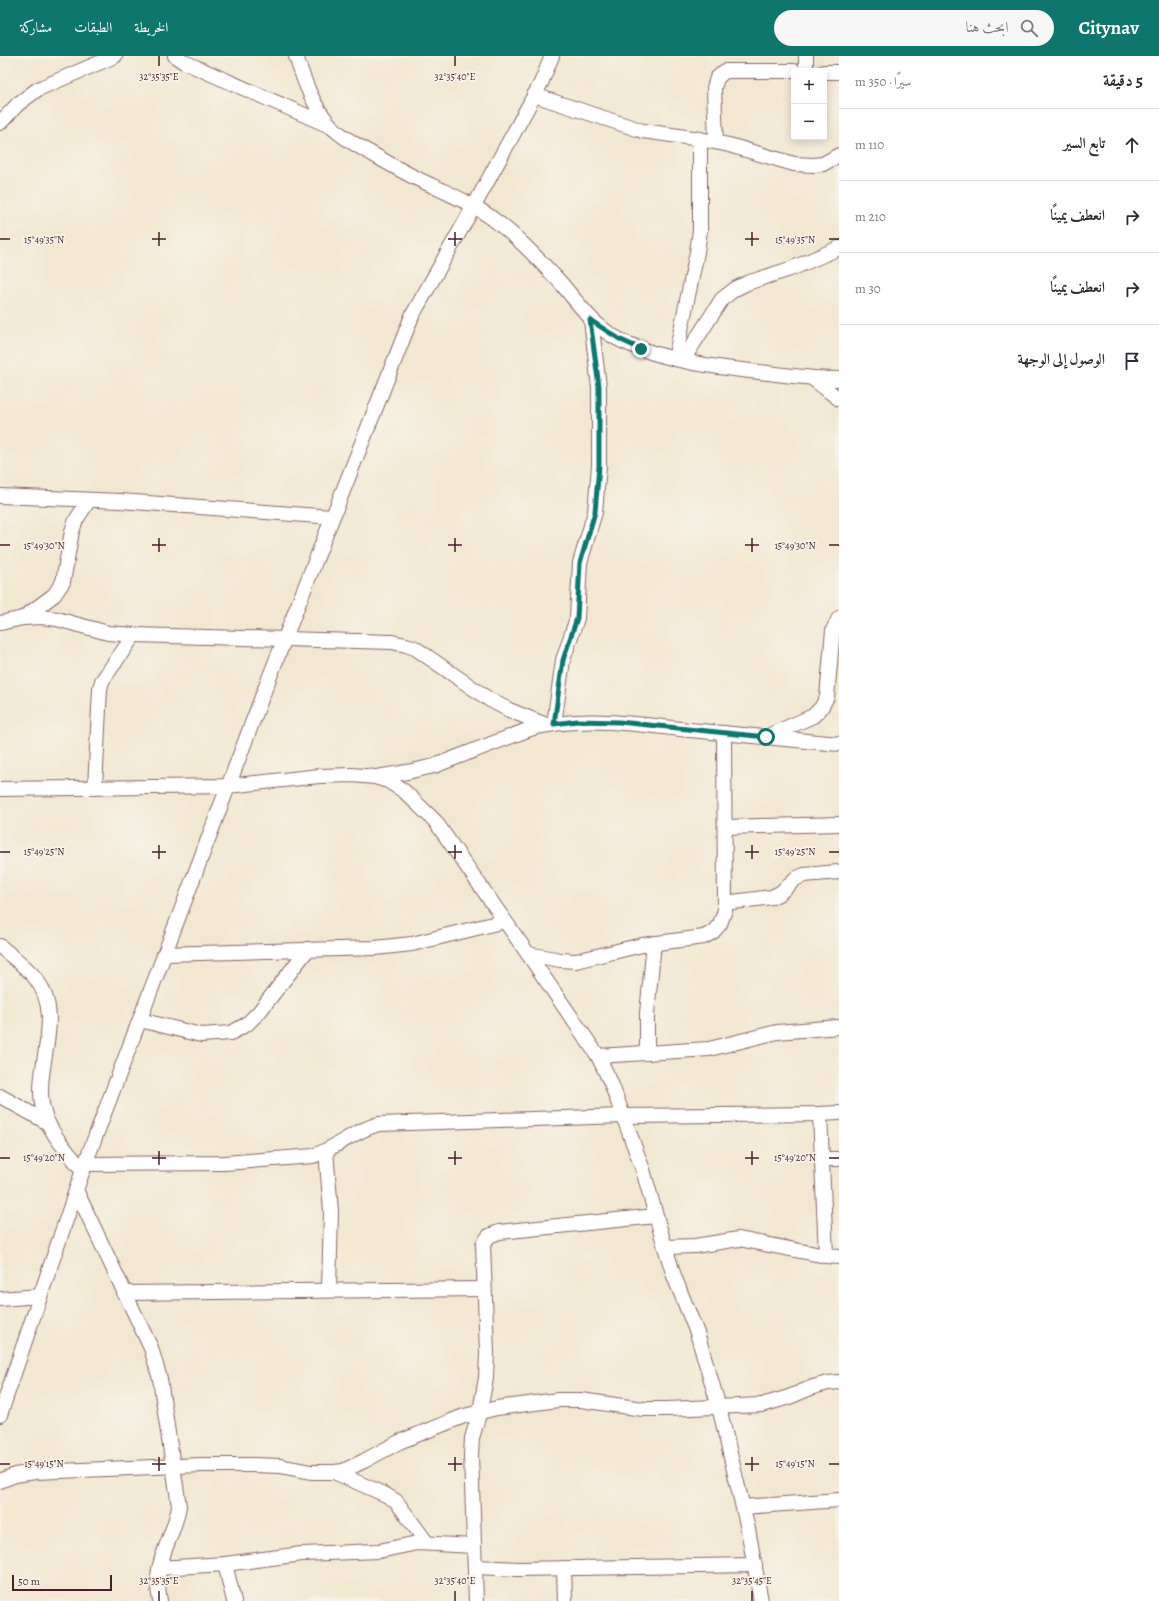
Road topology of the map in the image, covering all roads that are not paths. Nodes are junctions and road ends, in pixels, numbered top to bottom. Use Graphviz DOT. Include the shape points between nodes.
graph roads {
  1 [pos="115,56"];
  2 [pos="175,56"];
  3 [pos="296,56"];
  4 [pos="552,56"];
  5 [pos="806,56"];
  6 [pos="806,68"];
  7 [pos="791,71"];
  8 [pos="827,72"];
  9 [pos="839,72"];
  10 [pos="534,95"];
  11 [pos="0,123"];
  12 [pos="332,127"];
  13 [pos="700,139"];
  14 [pos="716,142"];
  15 [pos="839,155"];
  16 [pos="474,206"];
  17 [pos="839,248"];
  18 [pos="590,320"];
  19 [pos="679,360"];
  20 [pos="839,370"];
  21 [pos="826,379"];
  22 [pos="839,399"];
  23 [pos="0,496"];
  24 [pos="89,500"];
  25 [pos="332,517"];
  26 [pos="23,618"];
  27 [pos="839,618"];
  28 [pos="0,623"];
  29 [pos="134,635"];
  30 [pos="284,640"];
  31 [pos="550,724"];
  32 [pos="724,733"];
  33 [pos="766,737"];
  34 [pos="839,744"];
  35 [pos="375,777"];
  36 [pos="228,786"];
  37 [pos="95,788"];
  38 [pos="0,789"];
  39 [pos="839,824"];
  40 [pos="725,827"];
  41 [pos="839,872"];
  42 [pos="725,903"];
  43 [pos="505,921"];
  44 [pos="654,943"];
  45 [pos="0,946"];
  46 [pos="308,950"];
  47 [pos="164,954"];
  48 [pos="528,954"];
  49 [pos="140,1020"];
  50 [pos="839,1027"];
  51 [pos="647,1053"];
  52 [pos="598,1056"];
  53 [pos="0,1096"];
  54 [pos="839,1113"];
  55 [pos="820,1114"];
  56 [pos="624,1116"];
  57 [pos="48,1123"];
  58 [pos="326,1151"];
  59 [pos="839,1159"];
  60 [pos="822,1160"];
  61 [pos="84,1167"];
  62 [pos="76,1190"];
  63 [pos="656,1216"];
  64 [pos="665,1247"];
  65 [pos="833,1257"];
  66 [pos="484,1289"];
  67 [pos="329,1290"];
  68 [pos="124,1293"];
  69 [pos="40,1296"];
  70 [pos="0,1298"];
  71 [pos="839,1382"];
  72 [pos="719,1407"];
  73 [pos="480,1411"];
  74 [pos="0,1415"];
  75 [pos="172,1466"];
  76 [pos="334,1472"];
  77 [pos="0,1481"];
  78 [pos="839,1500"];
  79 [pos="743,1507"];
  80 [pos="427,1543"];
  81 [pos="474,1546"];
  82 [pos="225,1564"];
  83 [pos="755,1565"];
  84 [pos="159,1568"];
  85 [pos="475,1568"];
  86 [pos="564,1568"];
  87 [pos="160,1601"];
  88 [pos="234,1601"];
  89 [pos="476,1601"];
  90 [pos="565,1601"];
  91 [pos="761,1601"];
  1 -- 11 [label="street" via="38,89 18,104"];
  2 -- 12 [label="street"];
  3 -- 12 [label="street" via="305,86"];
  4 -- 10 [label="street"];
  5 -- 6 [label="street"];
  7 -- 14 [label="street" via="725,71 717,78 714,88"];
  8 -- 9 [label="street"];
  10 -- 13 [label="street" via="643,131"];
  10 -- 16 [label="street"];
  12 -- 16 [label="street" via="351,142"];
  13 -- 14 [label="street"];
  13 -- 19 [label="street" via="700,230"];
  14 -- 15 [label="street" via="794,164 823,164"];
  16 -- 18 [label="street" via="512,234 560,282"];
  16 -- 25 [label="street" via="412,316"];
  17 -- 19 [label="street" via="810,262 747,282 735,289 722,299"];
  18 -- 19 [label="street" via="621,340 641,349"];
  18 -- 31 [label="street" via="599,387 597,496 580,563 577,618 563,660"];
  19 -- 21 [label="street" via="722,368"];
  20 -- 21 [label="street"];
  21 -- 22 [label="street"];
  23 -- 24 [label="street"];
  24 -- 25 [label="street"];
  24 -- 26 [label="street" via="72,531 63,582 54,595"];
  25 -- 30 [label="street"];
  26 -- 28 [label="street"];
  26 -- 29 [label="street" via="57,619 108,633"];
  27 -- 33 [label="street" via="833,630 827,697 821,708 813,716"];
  29 -- 30 [label="street"];
  29 -- 37 [label="street" via="102,681"];
  30 -- 31 [label="street" via="392,642 406,645 415,648 490,700 509,710"];
  30 -- 36 [label="street"];
  31 -- 32 [label="street" via="577,721 619,722"];
  31 -- 35 [label="street" via="530,729 434,766"];
  32 -- 33 [label="street"];
  32 -- 40 [label="street"];
  33 -- 34 [label="street"];
  35 -- 36 [label="street" via="319,776"];
  35 -- 43 [label="street" via="388,781 404,791 434,821"];
  36 -- 37 [label="street"];
  36 -- 47 [label="street"];
  37 -- 38 [label="street"];
  39 -- 40 [label="street"];
  40 -- 42 [label="street"];
  41 -- 42 [label="street" via="804,875 772,897"];
  42 -- 44 [label="street" via="720,924 708,935"];
  43 -- 46 [label="street" via="412,944"];
  43 -- 48 [label="street"];
  44 -- 48 [label="street" via="576,961"];
  44 -- 51 [label="street" via="647,1013"];
  45 -- 57 [label="street" via="36,978 48,1004 50,1022 42,1069 42,1093 43,1111"];
  46 -- 47 [label="street"];
  46 -- 49 [label="street" via="259,1012 247,1024 231,1033 201,1035"];
  47 -- 49 [label="street"];
  48 -- 52 [label="street"];
  49 -- 61 [label="street"];
  50 -- 51 [label="street" via="777,1032 709,1049"];
  51 -- 52 [label="street"];
  52 -- 56 [label="street"];
  53 -- 57 [label="street"];
  54 -- 55 [label="street"];
  55 -- 56 [label="street"];
  55 -- 60 [label="street"];
  56 -- 58 [label="street" via="379,1124 368,1127"];
  56 -- 63 [label="street"];
  57 -- 61 [label="street" via="58,1139"];
  58 -- 61 [label="street" via="313,1156 225,1163"];
  58 -- 67 [label="street" via="331,1211"];
  59 -- 60 [label="street"];
  60 -- 65 [label="street"];
  61 -- 62 [label="street"];
  62 -- 68 [label="street"];
  62 -- 69 [label="street"];
  63 -- 64 [label="street"];
  63 -- 66 [label="street" via="499,1232 489,1236 483,1244"];
  64 -- 65 [label="street" via="696,1246 739,1239"];
  64 -- 72 [label="street" via="697,1333"];
  66 -- 67 [label="street"];
  66 -- 73 [label="street" via="487,1353 486,1378"];
  67 -- 68 [label="street"];
  68 -- 75 [label="street" via="150,1348 160,1379"];
  69 -- 70 [label="street"];
  69 -- 74 [label="street"];
  71 -- 72 [label="street" via="814,1386 762,1405"];
  72 -- 73 [label="street" via="643,1408 581,1400 558,1400"];
  72 -- 79 [label="street"];
  73 -- 76 [label="street" via="399,1442 343,1471"];
  73 -- 81 [label="street" via="472,1438 471,1455"];
  75 -- 76 [label="street" via="280,1466 311,1472"];
  75 -- 77 [label="street" via="35,1472 15,1475"];
  75 -- 84 [label="street" via="179,1506 178,1516"];
  76 -- 80 [label="street" via="396,1501"];
  78 -- 79 [label="street"];
  79 -- 83 [label="street"];
  80 -- 81 [label="street"];
  80 -- 82 [label="street" via="380,1551 302,1554"];
  81 -- 85 [label="street"];
  82 -- 84 [label="street"];
  82 -- 88 [label="street"];
  83 -- 86 [label="street"];
  83 -- 91 [label="street"];
  84 -- 87 [label="street" via="157,1586"];
  85 -- 86 [label="street"];
  85 -- 89 [label="street"];
  86 -- 90 [label="street"];
}
